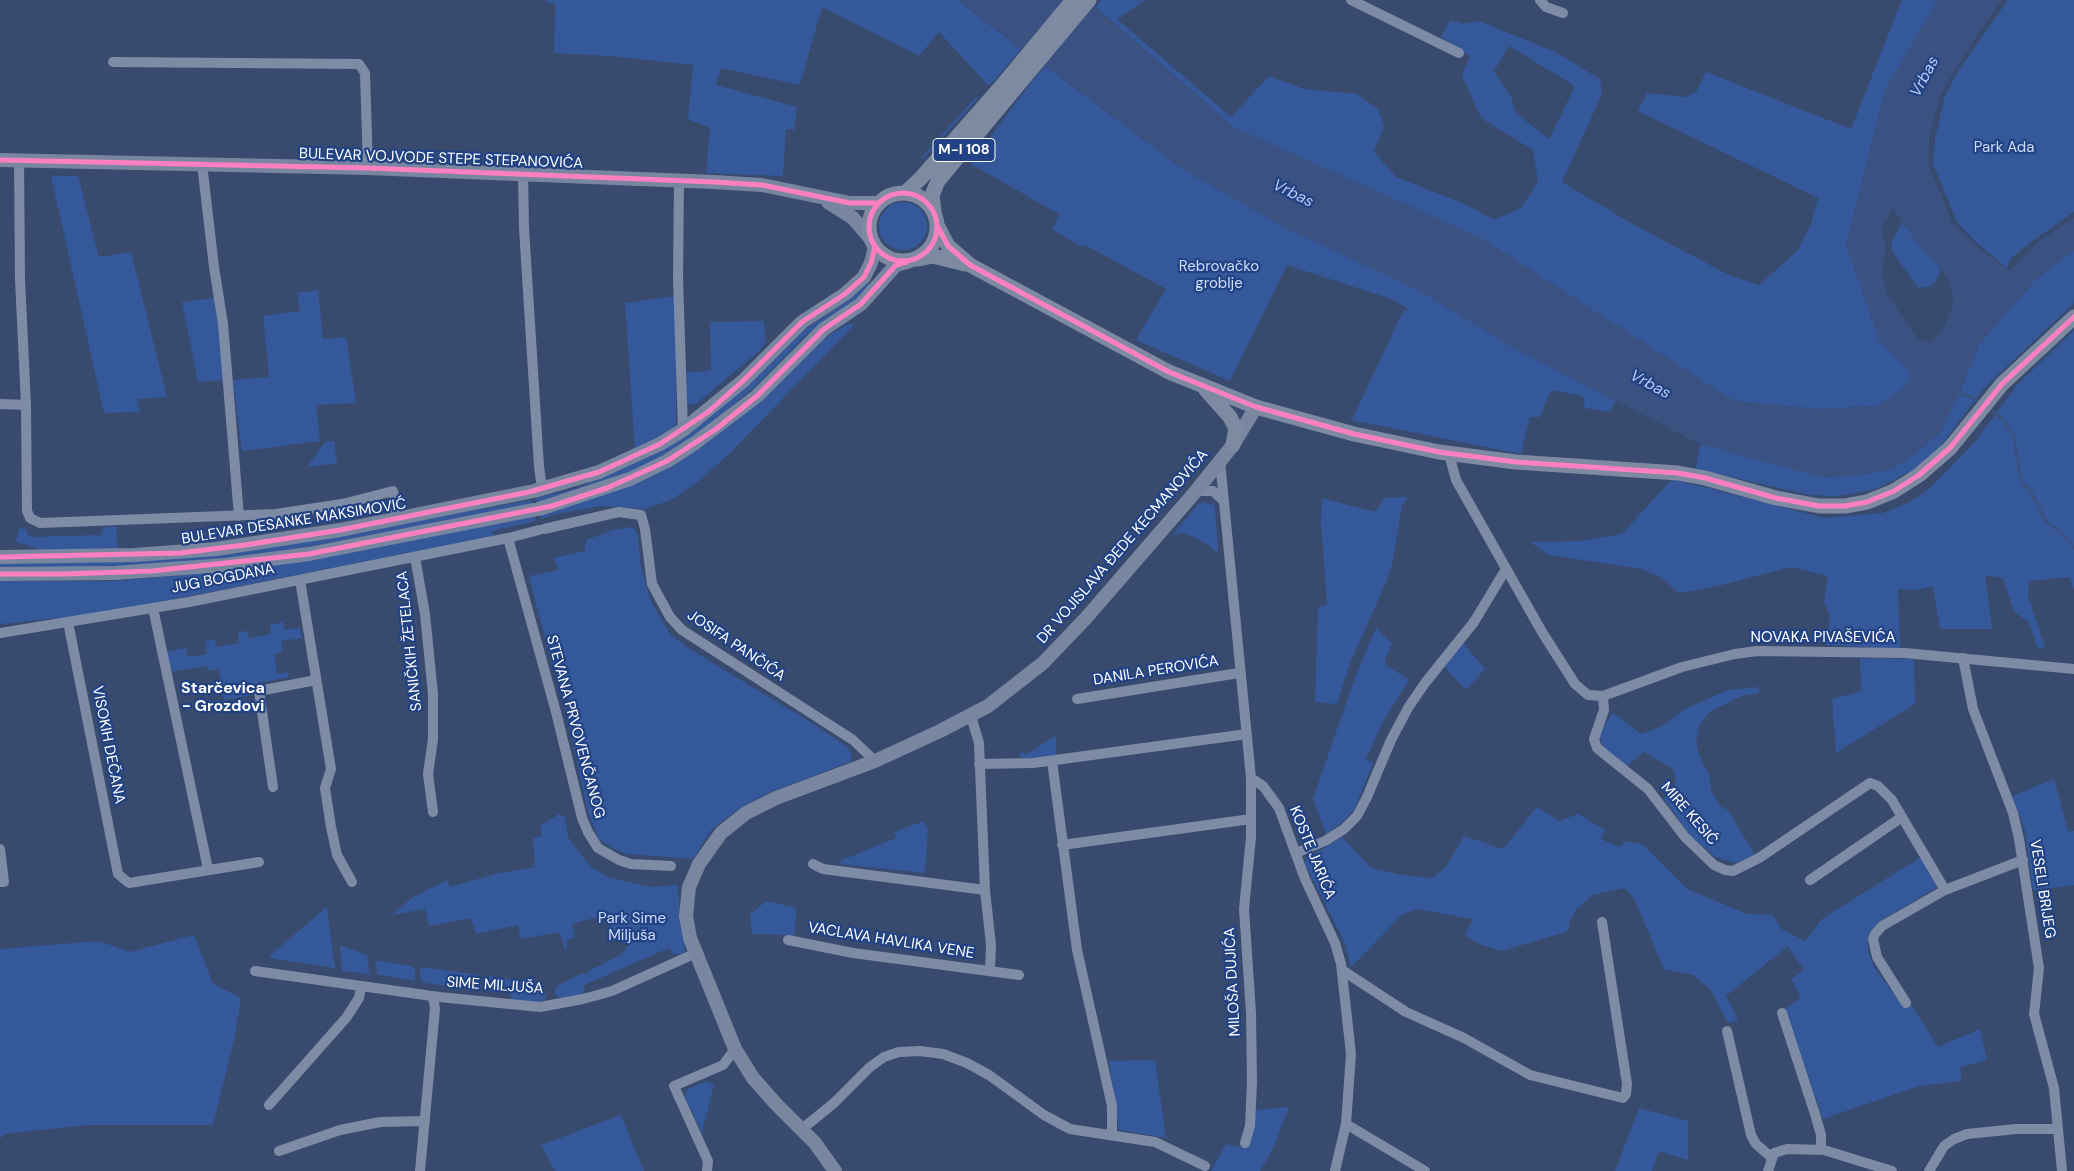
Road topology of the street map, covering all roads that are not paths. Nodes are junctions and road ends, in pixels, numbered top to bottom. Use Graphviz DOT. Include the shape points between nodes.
graph roads {
  1 [pos="1073,0"];
  2 [pos="1089,0"];
  3 [pos="1351,0"];
  4 [pos="1540,0"];
  5 [pos="1563,13"];
  6 [pos="1459,53"];
  7 [pos="113,62"];
  8 [pos="1004,92"];
  9 [pos="0,160"];
  10 [pos="19,160"];
  11 [pos="202,164"];
  12 [pos="368,168"];
  13 [pos="523,175"];
  14 [pos="679,181"];
  15 [pos="905,193"];
  16 [pos="820,198"];
  17 [pos="878,203"];
  18 [pos="934,211"];
  19 [pos="938,227"];
  20 [pos="873,243"];
  21 [pos="912,260"];
  22 [pos="970,265"];
  23 [pos="2074,317"];
  24 [pos="1203,386"];
  25 [pos="0,404"];
  26 [pos="26,405"];
  27 [pos="1256,407"];
  28 [pos="684,430"];
  29 [pos="1233,445"];
  30 [pos="1449,454"];
  31 [pos="1220,461"];
  32 [pos="535,490"];
  33 [pos="1196,491"];
  34 [pos="1224,501"];
  35 [pos="641,515"];
  36 [pos="239,516"];
  37 [pos="397,519"];
  38 [pos="508,538"];
  39 [pos="415,556"];
  40 [pos="0,557"];
  41 [pos="1506,569"];
  42 [pos="0,574"];
  43 [pos="300,580"];
  44 [pos="153,608"];
  45 [pos="68,622"];
  46 [pos="0,633"];
  47 [pos="1963,658"];
  48 [pos="2074,669"];
  49 [pos="1239,673"];
  50 [pos="316,680"];
  51 [pos="1603,696"];
  52 [pos="1077,699"];
  53 [pos="971,716"];
  54 [pos="1247,734"];
  55 [pos="875,761"];
  56 [pos="1052,761"];
  57 [pos="980,764"];
  58 [pos="1251,778"];
  59 [pos="273,787"];
  60 [pos="433,812"];
  61 [pos="1902,817"];
  62 [pos="1251,819"];
  63 [pos="1062,845"];
  64 [pos="0,849"];
  65 [pos="1296,853"];
  66 [pos="2023,860"];
  67 [pos="258,862"];
  68 [pos="813,864"];
  69 [pos="671,866"];
  70 [pos="208,869"];
  71 [pos="1810,880"];
  72 [pos="2,882"];
  73 [pos="352,882"];
  74 [pos="985,890"];
  75 [pos="1945,890"];
  76 [pos="1602,922"];
  77 [pos="788,940"];
  78 [pos="696,953"];
  79 [pos="1342,970"];
  80 [pos="255,971"];
  81 [pos="990,972"];
  82 [pos="1019,974"];
  83 [pos="362,987"];
  84 [pos="433,996"];
  85 [pos="1906,1003"];
  86 [pos="1782,1013"];
  87 [pos="1727,1031"];
  88 [pos="735,1049"];
  89 [pos="269,1105"];
  90 [pos="425,1121"];
  91 [pos="1346,1124"];
  92 [pos="802,1128"];
  93 [pos="2057,1129"];
  94 [pos="1112,1136"];
  95 [pos="1245,1143"];
  96 [pos="1821,1150"];
  97 [pos="280,1151"];
  98 [pos="1771,1157"];
  99 [pos="1205,1166"];
  100 [pos="420,1171"];
  101 [pos="707,1171"];
  102 [pos="835,1171"];
  103 [pos="1336,1171"];
  104 [pos="1425,1171"];
  105 [pos="1768,1171"];
  106 [pos="1892,1171"];
  107 [pos="1929,1171"];
  108 [pos="2062,1171"];
  1 -- 8 [label="main road, M-I 108"];
  2 -- 8 [label="main road, M-I 108"];
  3 -- 6 [label="street"];
  4 -- 5 [label="street" via="1546,7"];
  7 -- 12 [label="street, BULEVAR VOJVODE STEPE STEPANOVIĆA" via="359,64 365,73"];
  8 -- 15 [label="main road, M-I 108"];
  8 -- 18 [label="main road, M-I 108" via="938,181 932,196"];
  9 -- 10 [label="street, BULEVAR VOJVODE STEPE STEPANOVIĆA"];
  10 -- 11 [label="street, BULEVAR VOJVODE STEPE STEPANOVIĆA"];
  10 -- 26 [label="street"];
  11 -- 12 [label="street, BULEVAR VOJVODE STEPE STEPANOVIĆA"];
  11 -- 36 [label="street" via="223,324"];
  12 -- 13 [label="street, BULEVAR VOJVODE STEPE STEPANOVIĆA"];
  13 -- 14 [label="street, BULEVAR VOJVODE STEPE STEPANOVIĆA"];
  13 -- 32 [label="street" via="539,466"];
  14 -- 16 [label="street, BULEVAR VOJVODE STEPE STEPANOVIĆA" via="762,185"];
  14 -- 28 [label="street" via="678,279"];
  15 -- 17 [label="main road, M-I 108" via="888,196"];
  15 -- 18 [label="main road" via="922,198"];
  16 -- 17 [label="street, BULEVAR VOJVODE STEPE STEPANOVIĆA"];
  16 -- 20 [label="street, BULEVAR VOJVODE STEPE STEPANOVIĆA" via="853,218"];
  17 -- 20 [label="main road" via="870,220"];
  18 -- 19 [label="main road, M-I 108"];
  19 -- 21 [label="main road" via="932,246"];
  19 -- 22 [label="main road, M-I 108" via="948,246"];
  20 -- 21 [label="main road, M-I 108" via="889,259"];
  20 -- 28 [label="street, BULEVAR DESANKE MAKSIMOVIĆ" via="871,263 864,277 845,294 802,322 744,381"];
  21 -- 22 [label="main road, M-I 108" via="933,256"];
  21 -- 42 [label="street, BULEVAR DESANKE MAKSIMOVIĆ" via="896,265 861,304 824,329 757,396 695,443 630,479 536,510 309,554 225,565 115,573"];
  22 -- 24 [label="main road, M-I 108" via="1132,353"];
  23 -- 30 [label="main road, M-I 108" via="1992,396 1950,448 1920,475 1883,497 1845,506 1799,504 1678,473"];
  24 -- 27 [label="main road, M-I 108"];
  24 -- 29 [label="main road" via="1230,417 1236,429"];
  25 -- 26 [label="street"];
  26 -- 36 [label="street" via="27,511 33,521"];
  27 -- 29 [label="street, DR VOJISLAVA ĐEDE KECMANOVIĆA"];
  27 -- 30 [label="main road, M-I 108" via="1354,434"];
  28 -- 32 [label="street, BULEVAR DESANKE MAKSIMOVIĆ" via="618,464"];
  29 -- 31 [label="street, DR VOJISLAVA ĐEDE KECMANOVIĆA"];
  30 -- 41 [label="street" via="1456,480"];
  31 -- 33 [label="street, DR VOJISLAVA ĐEDE KECMANOVIĆA"];
  31 -- 34 [label="street"];
  32 -- 37 [label="street, BULEVAR DESANKE MAKSIMOVIĆ"];
  33 -- 34 [label="street" via="1213,491"];
  33 -- 53 [label="street, DR VOJISLAVA ĐEDE KECMANOVIĆA" via="1054,652 1002,696"];
  34 -- 49 [label="street"];
  35 -- 38 [label="street, JUG BOGDANA" via="619,512"];
  35 -- 55 [label="street, JOSIFA PANČIĆA" via="652,584 670,618 682,630 853,740"];
  36 -- 37 [label="street" via="300,512 393,492"];
  37 -- 40 [label="street, BULEVAR DESANKE MAKSIMOVIĆ" via="270,542 180,553"];
  38 -- 39 [label="street, JUG BOGDANA"];
  38 -- 69 [label="street, STEVANA PRVOVENČANOG" via="588,832 598,848 619,860 631,864"];
  39 -- 43 [label="street, JUG BOGDANA"];
  39 -- 60 [label="street, SANIČKIH ŽETELACA" via="433,694 433,739 428,774"];
  41 -- 51 [label="street" via="1557,659 1575,684 1588,695"];
  41 -- 65 [label="street" via="1474,622 1408,708 1390,740 1357,816 1344,830"];
  43 -- 44 [label="street, JUG BOGDANA"];
  43 -- 50 [label="street"];
  44 -- 45 [label="street, JUG BOGDANA"];
  44 -- 70 [label="street"];
  45 -- 46 [label="street, JUG BOGDANA"];
  45 -- 70 [label="street, VISOKIH DEČANA" via="118,874 129,883"];
  47 -- 48 [label="street, NOVAKA PIVAŠEVIĆA"];
  47 -- 51 [label="street, NOVAKA PIVAŠEVIĆA" via="1756,650 1689,665"];
  47 -- 66 [label="street, VESELI BRIJEG" via="1973,709 2014,813"];
  49 -- 52 [label="street, DANILA PEROVIĆA"];
  49 -- 54 [label="street"];
  50 -- 59 [label="street" via="259,691"];
  50 -- 73 [label="street" via="331,769 325,788 331,827 337,855"];
  51 -- 61 [label="street, MIRE KESIĆ" via="1604,710 1594,739 1598,748 1648,789 1685,837 1719,868 1732,871 1754,862 1866,784 1882,789"];
  53 -- 55 [label="street, DR VOJISLAVA ĐEDE KECMANOVIĆA"];
  53 -- 57 [label="street, VACLAVA HAVLIKA VENE" via="979,743"];
  54 -- 56 [label="street"];
  54 -- 58 [label="street"];
  55 -- 78 [label="street, DR VOJISLAVA ĐEDE KECMANOVIĆA" via="776,798 746,813 721,833 707,850 689,887 686,916"];
  56 -- 57 [label="street"];
  56 -- 63 [label="street"];
  57 -- 74 [label="street, VACLAVA HAVLIKA VENE"];
  58 -- 62 [label="street, MILOŠA DUJIĆA"];
  58 -- 65 [label="street, KOSTE JARIĆA" via="1263,786 1278,808"];
  61 -- 71 [label="street"];
  61 -- 75 [label="street, MIRE KESIĆ"];
  62 -- 63 [label="street"];
  62 -- 95 [label="street, MILOŠA DUJIĆA" via="1244,908 1251,1013 1250,1126"];
  63 -- 94 [label="street" via="1078,956 1112,1106"];
  64 -- 72 [label="street"];
  65 -- 79 [label="street, KOSTE JARIĆA" via="1335,943"];
  66 -- 75 [label="street"];
  66 -- 93 [label="street, VESELI BRIJEG" via="2039,968 2034,1014 2054,1088"];
  67 -- 70 [label="street"];
  68 -- 74 [label="street" via="823,869"];
  74 -- 81 [label="street, VACLAVA HAVLIKA VENE" via="991,945"];
  75 -- 85 [label="street" via="1882,926 1875,934 1873,940 1877,957"];
  76 -- 79 [label="street" via="1627,1084 1623,1098 1530,1075 1464,1038 1406,1012"];
  77 -- 81 [label="street, VACLAVA HAVLIKA VENE" via="853,953"];
  78 -- 84 [label="street, SIME MILJUŠA" via="612,991 554,1005 540,1007"];
  78 -- 88 [label="street, DR VOJISLAVA ĐEDE KECMANOVIĆA"];
  79 -- 91 [label="street, KOSTE JARIĆA" via="1351,1045"];
  80 -- 83 [label="street, SIME MILJUŠA"];
  81 -- 82 [label="street, VACLAVA HAVLIKA VENE"];
  83 -- 84 [label="street, SIME MILJUŠA"];
  83 -- 89 [label="street" via="346,1018"];
  84 -- 90 [label="street, SIME MILJUŠA" via="435,1009"];
  86 -- 96 [label="street" via="1821,1134"];
  87 -- 98 [label="street" via="1751,1135"];
  88 -- 92 [label="street, DR VOJISLAVA ĐEDE KECMANOVIĆA" via="753,1078"];
  88 -- 101 [label="street" via="723,1065 674,1086 708,1161"];
  90 -- 97 [label="street" via="380,1122 308,1140"];
  90 -- 100 [label="street, SIME MILJUŠA"];
  91 -- 103 [label="street, KOSTE JARIĆA"];
  91 -- 104 [label="street"];
  92 -- 94 [label="street" via="884,1057 920,1051 967,1063 1070,1129"];
  92 -- 102 [label="street, DR VOJISLAVA ĐEDE KECMANOVIĆA"];
  93 -- 107 [label="street" via="1967,1134 1944,1146"];
  93 -- 108 [label="street, VESELI BRIJEG"];
  94 -- 99 [label="street" via="1155,1142"];
  96 -- 98 [label="street" via="1778,1150"];
  96 -- 106 [label="street"];
  98 -- 105 [label="street"];
}
